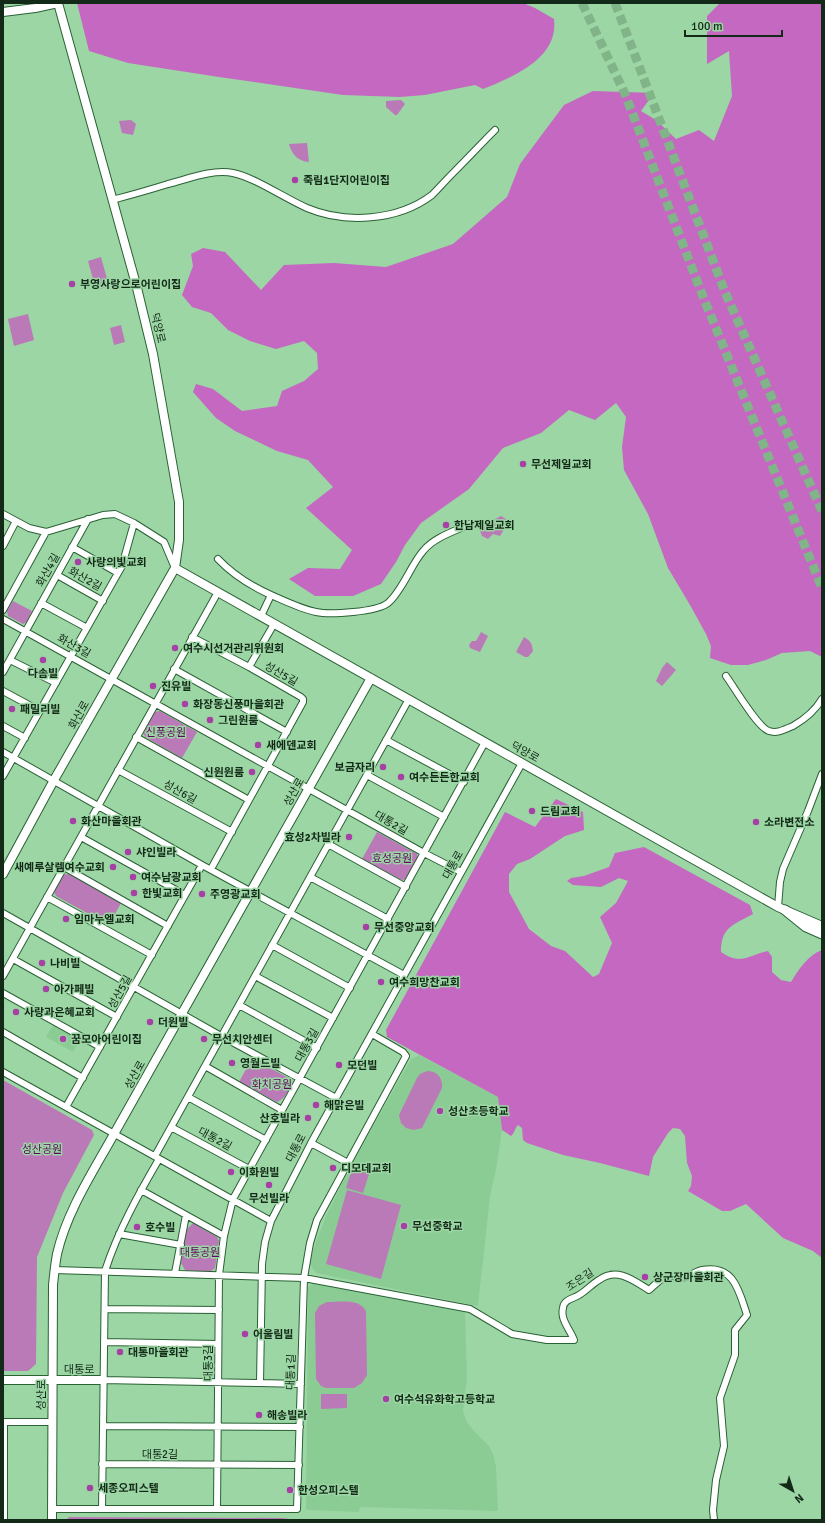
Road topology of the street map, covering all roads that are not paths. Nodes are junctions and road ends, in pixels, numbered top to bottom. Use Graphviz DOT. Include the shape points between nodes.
graph roads {
  1 [pos="58,3"];
  2 [pos="3,12"];
  3 [pos="495,130"];
  4 [pos="112,200"];
  5 [pos="3,514"];
  6 [pos="88,519"];
  7 [pos="16,521"];
  8 [pos="134,523"];
  9 [pos="470,524"];
  10 [pos="46,532"];
  11 [pos="3,546"];
  12 [pos="72,547"];
  13 [pos="218,559"];
  14 [pos="175,568"];
  15 [pos="118,573"];
  16 [pos="57,575"];
  17 [pos="218,592"];
  18 [pos="271,595"];
  19 [pos="102,601"];
  20 [pos="41,603"];
  21 [pos="3,610"];
  22 [pos="261,616"];
  23 [pos="3,618"];
  24 [pos="274,624"];
  25 [pos="87,628"];
  26 [pos="26,631"];
  27 [pos="192,637"];
  28 [pos="71,656"];
  29 [pos="10,660"];
  30 [pos="249,667"];
  31 [pos="174,669"];
  32 [pos="3,672"];
  33 [pos="726,676"];
  34 [pos="370,678"];
  35 [pos="112,679"];
  36 [pos="56,684"];
  37 [pos="3,691"];
  38 [pos="409,699"];
  39 [pos="822,699"];
  40 [pos="156,703"];
  41 [pos="40,711"];
  42 [pos="3,726"];
  43 [pos="287,732"];
  44 [pos="136,737"];
  45 [pos="25,738"];
  46 [pos="386,740"];
  47 [pos="485,742"];
  48 [pos="3,752"];
  49 [pos="13,758"];
  50 [pos="522,763"];
  51 [pos="268,766"];
  52 [pos="118,770"];
  53 [pos="822,774"];
  54 [pos="367,775"];
  55 [pos="3,776"];
  56 [pos="54,780"];
  57 [pos="464,782"];
  58 [pos="308,788"];
  59 [pos="249,800"];
  60 [pos="98,805"];
  61 [pos="347,810"];
  62 [pos="444,817"];
  63 [pos="232,832"];
  64 [pos="81,837"];
  65 [pos="328,844"];
  66 [pos="424,853"];
  67 [pos="202,865"];
  68 [pos="64,867"];
  69 [pos="211,869"];
  70 [pos="461,872"];
  71 [pos="3,874"];
  72 [pos="310,877"];
  73 [pos="406,887"];
  74 [pos="251,891"];
  75 [pos="185,895"];
  76 [pos="47,897"];
  77 [pos="781,909"];
  78 [pos="3,912"];
  79 [pos="290,912"];
  80 [pos="388,919"];
  81 [pos="168,926"];
  82 [pos="822,926"];
  83 [pos="30,927"];
  84 [pos="822,934"];
  85 [pos="272,945"];
  86 [pos="152,955"];
  87 [pos="367,956"];
  88 [pos="13,959"];
  89 [pos="3,976"];
  90 [pos="255,976"];
  91 [pos="404,976"];
  92 [pos="134,986"];
  93 [pos="350,988"];
  94 [pos="3,993"];
  95 [pos="239,1005"];
  96 [pos="182,1014"];
  97 [pos="117,1017"];
  98 [pos="333,1018"];
  99 [pos="3,1032"];
  100 [pos="372,1034"];
  101 [pos="222,1036"];
  102 [pos="100,1047"];
  103 [pos="316,1048"];
  104 [pos="204,1066"];
  105 [pos="3,1072"];
  106 [pos="83,1078"];
  107 [pos="299,1079"];
  108 [pos="188,1096"];
  109 [pos="336,1098"];
  110 [pos="66,1107"];
  111 [pos="282,1110"];
  112 [pos="171,1127"];
  113 [pos="114,1134"];
  114 [pos="266,1140"];
  115 [pos="311,1143"];
  116 [pos="157,1158"];
  117 [pos="348,1163"];
  118 [pos="249,1169"];
  119 [pos="141,1190"];
  120 [pos="233,1200"];
  121 [pos="186,1215"];
  122 [pos="271,1221"];
  123 [pos="118,1234"];
  124 [pos="224,1236"];
  125 [pos="181,1245"];
  126 [pos="55,1270"];
  127 [pos="105,1271"];
  128 [pos="175,1273"];
  129 [pos="219,1275"];
  130 [pos="261,1276"];
  131 [pos="304,1278"];
  132 [pos="104,1309"];
  133 [pos="218,1310"];
  134 [pos="104,1342"];
  135 [pos="218,1344"];
  136 [pos="3,1380"];
  137 [pos="52,1380"];
  138 [pos="104,1380"];
  139 [pos="218,1381"];
  140 [pos="260,1383"];
  141 [pos="301,1384"];
  142 [pos="4,1422"];
  143 [pos="52,1422"];
  144 [pos="103,1426"];
  145 [pos="218,1427"];
  146 [pos="300,1427"];
  147 [pos="102,1464"];
  148 [pos="217,1465"];
  149 [pos="299,1465"];
  150 [pos="52,1509"];
  151 [pos="102,1509"];
  152 [pos="217,1509"];
  153 [pos="4,1520"];
  154 [pos="52,1520"];
  155 [pos="714,1520"];
  1 -- 2 [label="street"];
  1 -- 4 [label="street, 덕양로"];
  3 -- 4 [label="street" via="432,194 391,213 358,218 321,213 233,173 191,178"];
  4 -- 14 [label="street, 덕양로" via="153,354 178,502 179,534"];
  5 -- 7 [label="street"];
  6 -- 8 [label="street" via="115,514"];
  6 -- 10 [label="street"];
  6 -- 12 [label="street, 화산4길"];
  7 -- 10 [label="street" via="29,528"];
  7 -- 11 [label="street"];
  8 -- 14 [label="street" via="164,542"];
  8 -- 15 [label="street, 화산2길" via="124,563"];
  9 -- 18 [label="street" via="433,542 424,550 396,594 388,603 378,608 323,614"];
  10 -- 21 [label="street, 화산4길"];
  12 -- 15 [label="street, 화산2길"];
  12 -- 16 [label="street, 화산4길"];
  13 -- 18 [label="street" via="240,579"];
  14 -- 17 [label="street, 덕양로"];
  14 -- 35 [label="street, 화산로"];
  15 -- 19 [label="street, 화산2길"];
  16 -- 19 [label="street, 화산2길"];
  16 -- 20 [label="street, 화산4길"];
  17 -- 22 [label="street, 덕양로"];
  17 -- 27 [label="street"];
  18 -- 22 [label="street"];
  19 -- 25 [label="street, 화산2길"];
  20 -- 25 [label="street"];
  20 -- 26 [label="street, 화산4길"];
  22 -- 24 [label="street, 덕양로"];
  23 -- 26 [label="street, 화산3길"];
  24 -- 30 [label="street, 성산5길"];
  24 -- 34 [label="street, 덕양로"];
  25 -- 28 [label="street, 화산2길"];
  26 -- 28 [label="street, 화산3길"];
  26 -- 29 [label="street"];
  27 -- 30 [label="street"];
  27 -- 31 [label="street"];
  28 -- 35 [label="street, 화산3길"];
  28 -- 36 [label="street, 화산2길"];
  29 -- 32 [label="street"];
  29 -- 36 [label="street"];
  30 -- 43 [label="street, 성산5길" via="303,699"];
  31 -- 40 [label="street"];
  31 -- 43 [label="street"];
  33 -- 39 [label="street" via="757,721 769,731 780,731 796,724 812,712"];
  34 -- 38 [label="street, 덕양로"];
  34 -- 58 [label="street, 성산로"];
  35 -- 40 [label="street, 화산3길"];
  35 -- 56 [label="street, 화산로"];
  36 -- 41 [label="street, 화산2길"];
  37 -- 41 [label="street"];
  38 -- 46 [label="street"];
  38 -- 47 [label="street, 덕양로"];
  40 -- 44 [label="street"];
  40 -- 51 [label="street"];
  41 -- 45 [label="street, 화산2길"];
  42 -- 45 [label="street"];
  43 -- 51 [label="street, 성산5길"];
  44 -- 52 [label="street"];
  44 -- 59 [label="street"];
  45 -- 49 [label="street, 화산2길"];
  46 -- 54 [label="street"];
  46 -- 57 [label="street"];
  47 -- 50 [label="street, 덕양로"];
  47 -- 57 [label="street, 대통3길"];
  48 -- 49 [label="street"];
  49 -- 55 [label="street, 화산2길"];
  49 -- 56 [label="street"];
  50 -- 70 [label="street, 대통로"];
  50 -- 77 [label="street, 덕양로"];
  51 -- 58 [label="street, 대통2길"];
  51 -- 59 [label="street, 성산5길"];
  52 -- 60 [label="street"];
  52 -- 63 [label="street, 성산6길"];
  53 -- 77 [label="street" via="783,869 780,882"];
  54 -- 61 [label="street"];
  54 -- 62 [label="street"];
  56 -- 60 [label="street"];
  56 -- 71 [label="street, 화산로"];
  57 -- 62 [label="street, 대통3길"];
  58 -- 61 [label="street, 대통2길"];
  58 -- 74 [label="street, 성산로"];
  59 -- 63 [label="street, 성산5길"];
  60 -- 64 [label="street"];
  60 -- 67 [label="street"];
  61 -- 65 [label="street"];
  61 -- 66 [label="street, 대통2길"];
  62 -- 66 [label="street, 대통3길"];
  63 -- 69 [label="street, 성산5길"];
  64 -- 68 [label="street"];
  64 -- 75 [label="street"];
  65 -- 72 [label="street"];
  65 -- 73 [label="street"];
  66 -- 70 [label="street, 대통2길"];
  66 -- 73 [label="street, 대통3길"];
  67 -- 69 [label="street"];
  67 -- 75 [label="street, 성산5길"];
  68 -- 76 [label="street"];
  68 -- 81 [label="street"];
  69 -- 74 [label="street"];
  70 -- 91 [label="street, 대통로"];
  72 -- 79 [label="street"];
  72 -- 80 [label="street"];
  73 -- 80 [label="street, 대통3길"];
  74 -- 79 [label="street"];
  74 -- 96 [label="street, 성산로"];
  75 -- 81 [label="street, 성산5길"];
  76 -- 83 [label="street"];
  76 -- 86 [label="street"];
  77 -- 82 [label="street, 덕양로"];
  77 -- 84 [label="main road" via="806,927"];
  78 -- 83 [label="street"];
  79 -- 85 [label="street"];
  79 -- 87 [label="street"];
  80 -- 87 [label="street, 대통3길"];
  81 -- 86 [label="street, 성산5길"];
  83 -- 88 [label="street"];
  83 -- 92 [label="street"];
  85 -- 90 [label="street"];
  85 -- 93 [label="street"];
  86 -- 92 [label="street, 성산5길"];
  87 -- 91 [label="street"];
  87 -- 93 [label="street, 대통3길"];
  88 -- 89 [label="street"];
  88 -- 97 [label="street"];
  90 -- 95 [label="street"];
  90 -- 98 [label="street"];
  91 -- 100 [label="street, 대통로"];
  92 -- 96 [label="street"];
  92 -- 97 [label="street, 성산5길"];
  93 -- 98 [label="street, 대통3길"];
  94 -- 102 [label="street"];
  95 -- 101 [label="street"];
  95 -- 103 [label="street"];
  96 -- 101 [label="street"];
  96 -- 113 [label="street, 성산로"];
  97 -- 102 [label="street, 성산5길"];
  98 -- 103 [label="street, 대통3길"];
  99 -- 106 [label="street"];
  100 -- 109 [label="street, 대통로"];
  100 -- 117 [label="street, 대통1길" via="406,1056"];
  101 -- 104 [label="street"];
  101 -- 107 [label="street"];
  102 -- 106 [label="street, 성산5길"];
  103 -- 107 [label="street, 대통3길"];
  104 -- 108 [label="street"];
  104 -- 111 [label="street"];
  105 -- 110 [label="street"];
  106 -- 110 [label="street, 성산5길"];
  107 -- 109 [label="street"];
  107 -- 111 [label="street, 대통3길"];
  108 -- 112 [label="street"];
  108 -- 114 [label="street"];
  109 -- 115 [label="street, 대통로"];
  110 -- 113 [label="street"];
  111 -- 114 [label="street, 대통3길"];
  112 -- 116 [label="street"];
  112 -- 118 [label="street, 대통2길"];
  113 -- 116 [label="street"];
  113 -- 126 [label="street, 성산로" via="70,1217"];
  114 -- 118 [label="street, 대통3길"];
  115 -- 117 [label="street"];
  115 -- 122 [label="street, 대통로"];
  116 -- 119 [label="street"];
  116 -- 120 [label="street"];
  117 -- 131 [label="street, 대통1길" via="317,1220"];
  118 -- 120 [label="street, 대통3길"];
  119 -- 121 [label="street"];
  119 -- 123 [label="street"];
  120 -- 122 [label="street"];
  120 -- 124 [label="street, 대통3길"];
  121 -- 124 [label="street"];
  121 -- 125 [label="street"];
  122 -- 130 [label="street, 대통로" via="263,1249"];
  123 -- 125 [label="street"];
  123 -- 127 [label="street"];
  124 -- 129 [label="street, 대통3길"];
  125 -- 128 [label="street"];
  126 -- 127 [label="street"];
  126 -- 137 [label="street, 성산로"];
  127 -- 128 [label="street"];
  127 -- 132 [label="street"];
  128 -- 129 [label="street"];
  129 -- 130 [label="street"];
  129 -- 133 [label="street, 대통3길"];
  130 -- 131 [label="street"];
  130 -- 140 [label="street, 대통로"];
  131 -- 141 [label="street, 대통1길"];
  131 -- 155 [label="street, 조은길" via="470,1309 512,1334 542,1340 574,1340 565,1323 564,1305 606,1276 624,1275 650,1290 670,1276 684,1277 711,1269 727,1274 735,1283 747,1315 734,1330 735,1355 720,1398 724,1446 716,1480"];
  132 -- 133 [label="street"];
  132 -- 134 [label="street"];
  133 -- 135 [label="street, 대통3길"];
  134 -- 135 [label="street"];
  134 -- 138 [label="street"];
  135 -- 139 [label="street, 대통3길"];
  136 -- 137 [label="street, 대통로"];
  137 -- 138 [label="street, 대통로"];
  137 -- 143 [label="street, 성산로"];
  138 -- 139 [label="street, 대통로"];
  138 -- 144 [label="street"];
  139 -- 140 [label="street, 대통로"];
  139 -- 145 [label="street, 대통3길"];
  140 -- 141 [label="street"];
  141 -- 146 [label="street, 대통1길"];
  142 -- 143 [label="street"];
  142 -- 153 [label="street"];
  143 -- 150 [label="street, 성산로"];
  144 -- 145 [label="street"];
  144 -- 147 [label="street"];
  145 -- 146 [label="street"];
  145 -- 148 [label="street, 대통3길"];
  146 -- 149 [label="street, 대통1길"];
  147 -- 148 [label="street, 대통2길"];
  147 -- 151 [label="street"];
  148 -- 149 [label="street"];
  148 -- 152 [label="street, 대통3길"];
  149 -- 152 [label="street, 대통1길" via="297,1508"];
  150 -- 151 [label="street, 대통1길"];
  150 -- 154 [label="street, 성산로"];
  151 -- 152 [label="street, 대통1길"];
}
